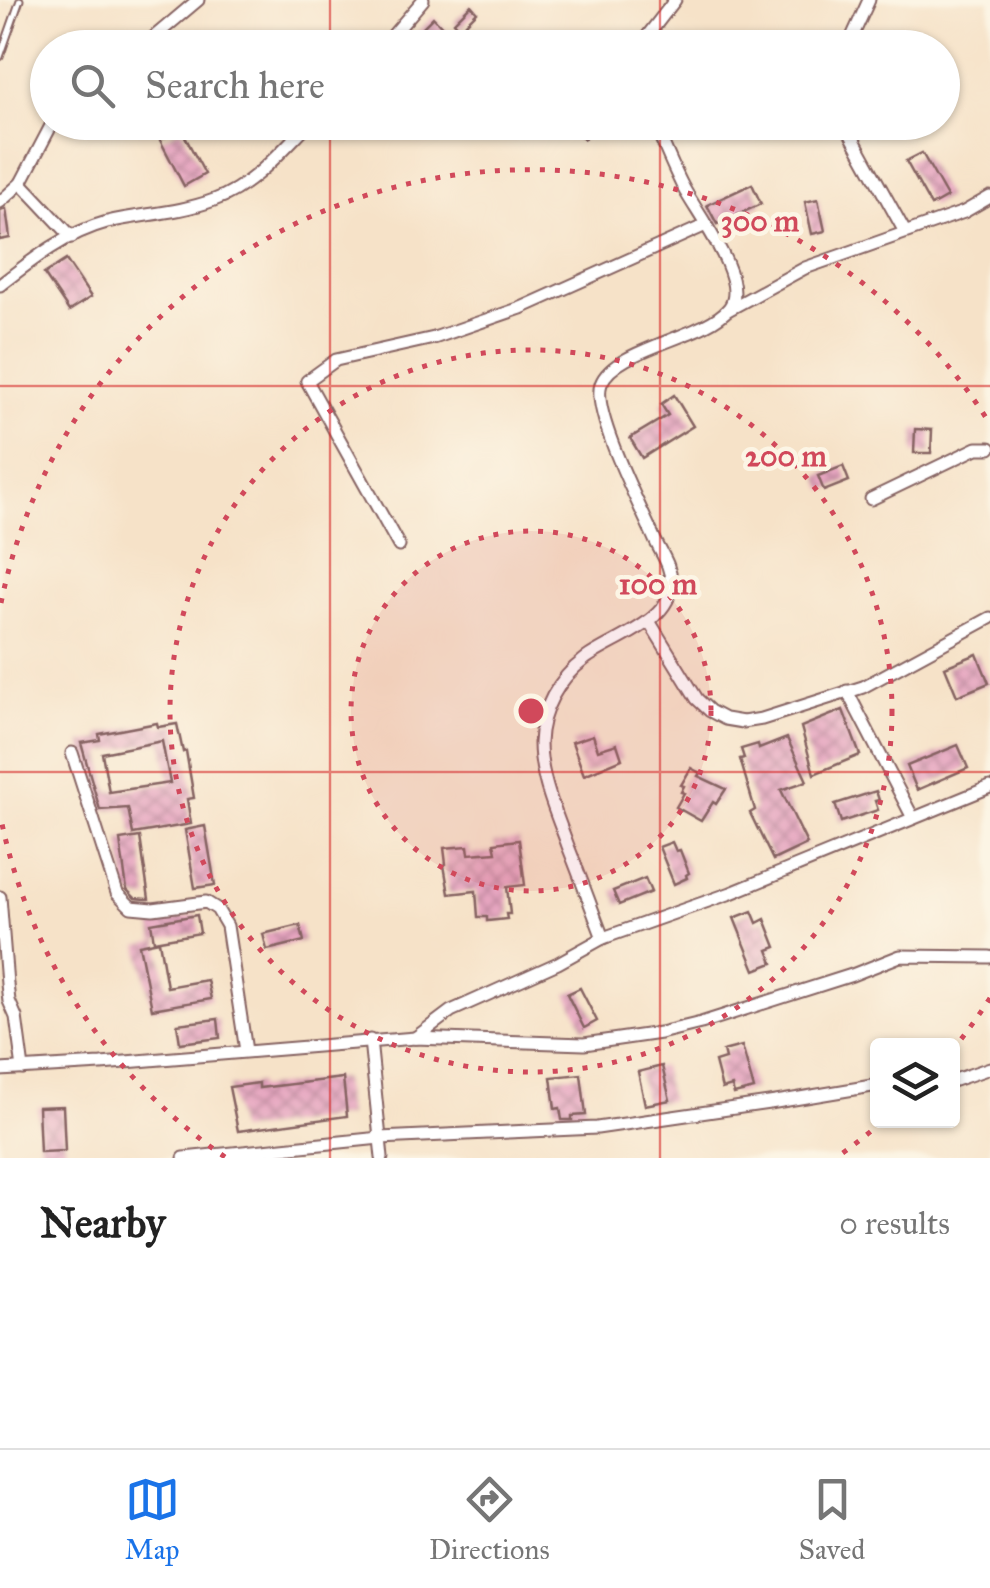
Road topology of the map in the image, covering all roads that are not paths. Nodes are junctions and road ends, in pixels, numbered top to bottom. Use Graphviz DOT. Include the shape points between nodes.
graph roads {
  1 [pos="20,0"];
  2 [pos="198,0"];
  3 [pos="422,0"];
  4 [pos="675,0"];
  5 [pos="869,0"];
  6 [pos="162,30"];
  7 [pos="397,30"];
  8 [pos="652,30"];
  9 [pos="855,30"];
  10 [pos="0,58"];
  11 [pos="43,140"];
  12 [pos="292,140"];
  13 [pos="662,140"];
  14 [pos="854,140"];
  15 [pos="20,183"];
  16 [pos="990,198"];
  17 [pos="0,202"];
  18 [pos="706,225"];
  19 [pos="906,232"];
  20 [pos="72,237"];
  21 [pos="0,286"];
  22 [pos="728,310"];
  23 [pos="990,448"];
  24 [pos="871,499"];
  25 [pos="399,546"];
  26 [pos="990,618"];
  27 [pos="649,621"];
  28 [pos="847,691"];
  29 [pos="72,753"];
  30 [pos="990,787"];
  31 [pos="914,818"];
  32 [pos="0,897"];
  33 [pos="603,938"];
  34 [pos="2,947"];
  35 [pos="990,956"];
  36 [pos="415,1038"];
  37 [pos="370,1040"];
  38 [pos="246,1051"];
  39 [pos="23,1068"];
  40 [pos="990,1068"];
  41 [pos="0,1070"];
  42 [pos="960,1078"];
  43 [pos="870,1086"];
  44 [pos="380,1138"];
  45 [pos="184,1158"];
  46 [pos="382,1158"];
  1 -- 10 [label="lane"];
  2 -- 6 [label="street"];
  3 -- 7 [label="street"];
  4 -- 8 [label="street"];
  5 -- 9 [label="street"];
  11 -- 15 [label="street"];
  12 -- 20 [label="street" via="255,176 216,200 104,223"];
  13 -- 18 [label="street"];
  14 -- 19 [label="street"];
  15 -- 17 [label="street"];
  15 -- 20 [label="street"];
  16 -- 19 [label="street"];
  18 -- 22 [label="street" via="722,247 732,283"];
  18 -- 25 [label="street" via="522,308 434,338 336,360 307,381"];
  19 -- 22 [label="street" via="805,268"];
  20 -- 21 [label="street"];
  22 -- 27 [label="street" via="616,366 601,383 604,422 670,568 672,588"];
  23 -- 24 [label="street" via="976,448"];
  26 -- 28 [label="street"];
  27 -- 28 [label="street" via="697,699 725,719 762,719"];
  27 -- 33 [label="street" via="572,670 544,714 544,776"];
  28 -- 31 [label="street"];
  29 -- 38 [label="street" via="117,892 130,906 153,909 206,902 227,926"];
  30 -- 31 [label="street"];
  31 -- 33 [label="street"];
  32 -- 34 [label="street"];
  33 -- 36 [label="street" via="450,1011"];
  34 -- 39 [label="street"];
  35 -- 36 [label="street" via="900,956 701,1023 584,1044"];
  36 -- 37 [label="street"];
  37 -- 38 [label="street"];
  37 -- 44 [label="street"];
  38 -- 39 [label="street"];
  39 -- 41 [label="street"];
  40 -- 42 [label="street"];
  43 -- 44 [label="street" via="597,1128"];
  44 -- 45 [label="street"];
  44 -- 46 [label="street"];
}
